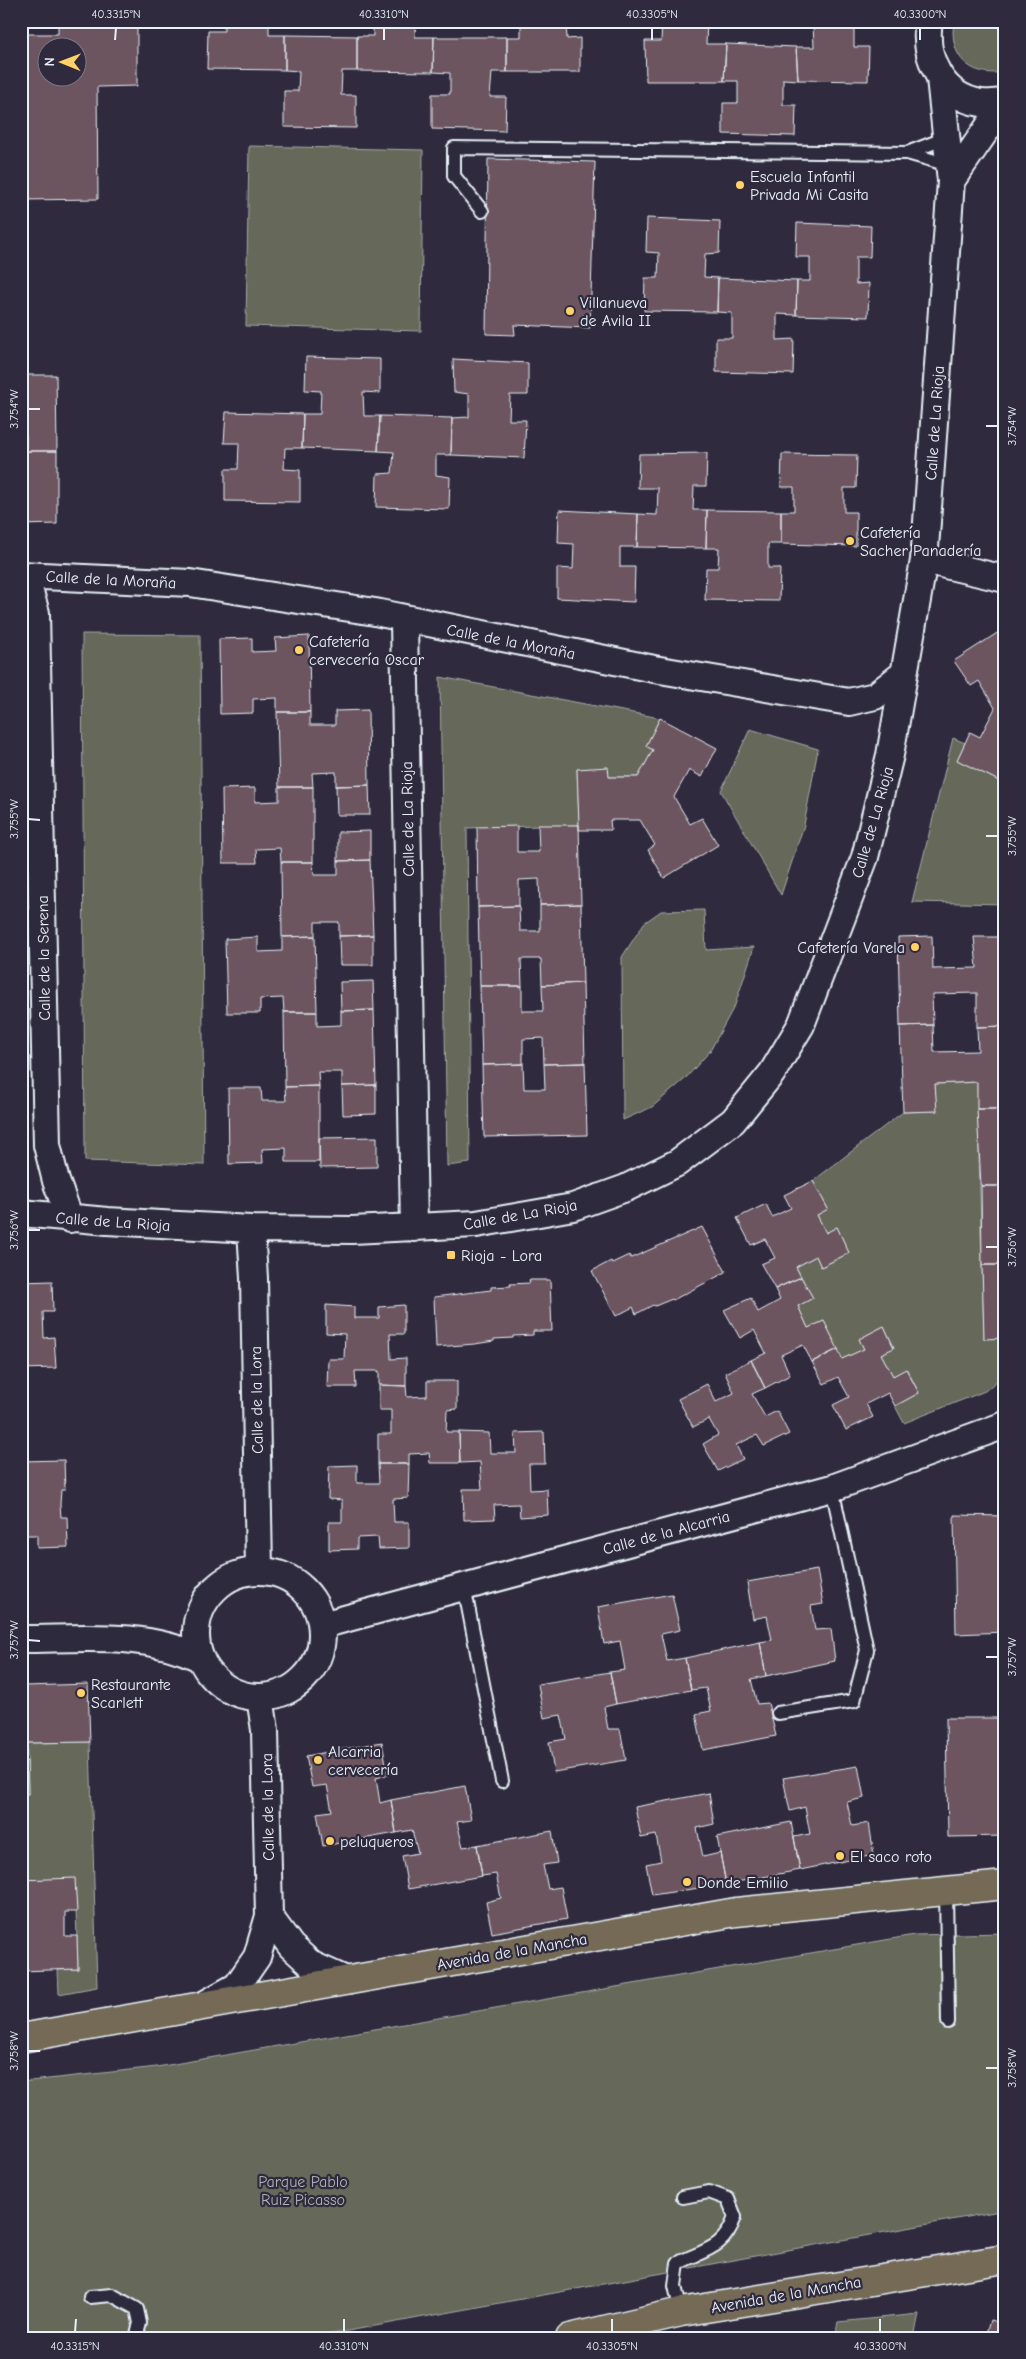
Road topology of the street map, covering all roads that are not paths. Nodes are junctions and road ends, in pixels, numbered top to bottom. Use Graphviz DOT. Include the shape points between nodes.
graph roads {
  1 [pos="929,21"];
  2 [pos="940,78"];
  3 [pos="1005,103"];
  4 [pos="946,138"];
  5 [pos="907,153"];
  6 [pos="950,173"];
  7 [pos="482,211"];
  8 [pos="924,560"];
  9 [pos="23,575"];
  10 [pos="1005,579"];
  11 [pos="404,620"];
  12 [pos="902,675"];
  13 [pos="21,1213"];
  14 [pos="70,1219"];
  15 [pos="414,1228"];
  16 [pos="251,1229"];
  17 [pos="1005,1425"];
  18 [pos="832,1488"];
  19 [pos="259,1570"];
  20 [pos="464,1586"];
  21 [pos="322,1625"];
  22 [pos="21,1639"];
  23 [pos="200,1658"];
  24 [pos="260,1697"];
  25 [pos="778,1713"];
  26 [pos="502,1781"];
  27 [pos="1005,1885"];
  28 [pos="946,1890"];
  29 [pos="269,1916"];
  30 [pos="348,1980"];
  31 [pos="200,2007"];
  32 [pos="948,2022"];
  33 [pos="21,2038"];
  34 [pos="683,2196"];
  35 [pos="1005,2259"];
  36 [pos="90,2297"];
  37 [pos="681,2312"];
  38 [pos="136,2338"];
  39 [pos="570,2338"];
  1 -- 2 [label="street" via="926,37 930,59"];
  2 -- 3 [label="street" via="958,94 981,103"];
  2 -- 4 [label="street, Calle de La Rioja"];
  3 -- 6 [label="street"];
  4 -- 5 [label="lane"];
  4 -- 6 [label="street, Calle de La Rioja"];
  5 -- 6 [label="lane"];
  5 -- 7 [label="lane" via="454,148 454,176"];
  6 -- 8 [label="street, Calle de La Rioja"];
  8 -- 10 [label="street"];
  8 -- 12 [label="street, Calle de La Rioja"];
  9 -- 11 [label="street, Calle de la Moraña" via="190,583 375,612"];
  9 -- 14 [label="street, Calle de la Serena" via="36,613 47,1145"];
  11 -- 12 [label="street, Calle de la Moraña" via="654,669 849,702 875,696"];
  11 -- 15 [label="street, Calle de La Rioja"];
  12 -- 15 [label="street, Calle de La Rioja" via="890,755 865,857 851,895 801,1025 772,1073 733,1121 677,1163 626,1188 573,1207 476,1224"];
  13 -- 14 [label="street, Calle de La Rioja"];
  14 -- 16 [label="street, Calle de La Rioja"];
  15 -- 16 [label="street, Calle de La Rioja"];
  16 -- 19 [label="street, Calle de la Lora"];
  17 -- 18 [label="street, Calle de la Alcarria"];
  18 -- 20 [label="street, Calle de la Alcarria"];
  18 -- 25 [label="lane" via="867,1650 854,1701"];
  19 -- 21 [label="street" via="280,1573 297,1583 316,1606"];
  19 -- 23 [label="street" via="232,1576 216,1587 204,1602 197,1620 196,1640"];
  20 -- 21 [label="street, Calle de la Alcarria"];
  20 -- 26 [label="lane"];
  21 -- 24 [label="street" via="320,1654 311,1671 288,1690"];
  22 -- 23 [label="street" via="134,1639 174,1647"];
  23 -- 24 [label="street" via="224,1687 242,1695"];
  24 -- 29 [label="street, Calle de la Lora" via="265,1730"];
  27 -- 28 [label="main road, Avenida de la Mancha"];
  28 -- 30 [label="main road, Avenida de la Mancha" via="736,1912"];
  28 -- 32 [label="lane"];
  29 -- 30 [label="street" via="291,1946 312,1965"];
  29 -- 31 [label="street, Calle de la Lora" via="257,1957 238,1986"];
  30 -- 31 [label="main road, Avenida de la Mancha"];
  31 -- 33 [label="main road, Avenida de la Mancha"];
  34 -- 37 [label="lane" via="709,2192 728,2199 735,2217 729,2233 715,2246 678,2263 675,2286"];
  35 -- 37 [label="main road, Avenida de la Mancha"];
  36 -- 38 [label="lane" via="112,2294 137,2309 140,2323"];
  37 -- 39 [label="main road, Avenida de la Mancha"];
}
